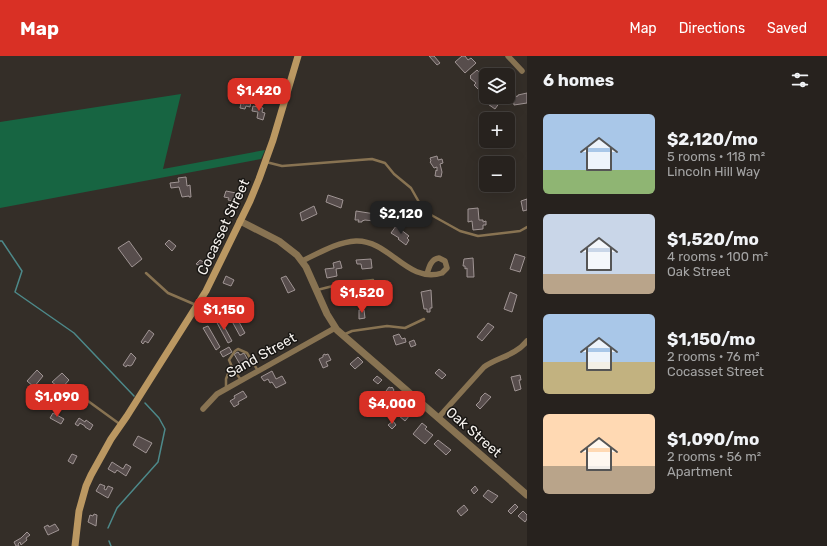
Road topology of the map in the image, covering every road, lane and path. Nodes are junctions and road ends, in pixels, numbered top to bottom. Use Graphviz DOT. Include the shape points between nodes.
graph roads {
  1 [pos="298,56"];
  2 [pos="508,56"];
  3 [pos="522,72"];
  4 [pos="266,162"];
  5 [pos="240,221"];
  6 [pos="527,227"];
  7 [pos="302,262"];
  8 [pos="146,273"];
  9 [pos="427,274"];
  10 [pos="373,280"];
  11 [pos="316,290"];
  12 [pos="197,306"];
  13 [pos="424,319"];
  14 [pos="335,328"];
  15 [pos="343,335"];
  16 [pos="527,341"];
  17 [pos="232,366"];
  18 [pos="258,371"];
  19 [pos="241,380"];
  20 [pos="226,389"];
  21 [pos="44,394"];
  22 [pos="203,409"];
  23 [pos="438,418"];
  24 [pos="121,425"];
  25 [pos="527,496"];
  26 [pos="75,546"];
  1 -- 4 [label="main road, Cocasset Street"];
  2 -- 3 [label="street"];
  4 -- 5 [label="main road, Cocasset Street"];
  4 -- 6 [label="lane" via="282,166 372,160 385,163 410,188 424,210 460,231 478,236 520,231"];
  5 -- 7 [label="street, Oak Street" via="279,241"];
  5 -- 12 [label="main road, Cocasset Street"];
  7 -- 9 [label="street" via="342,243 362,241 382,248 410,270"];
  7 -- 11 [label="street, Oak Street"];
  8 -- 12 [label="lane" via="168,293"];
  10 -- 11 [label="lane"];
  11 -- 14 [label="street, Oak Street"];
  12 -- 24 [label="main road, Cocasset Street"];
  13 -- 15 [label="lane" via="405,328 387,326"];
  14 -- 15 [label="street, Oak Street"];
  14 -- 18 [label="street, Sand Street"];
  15 -- 23 [label="street, Oak Street"];
  16 -- 23 [label="street" via="514,352 484,367"];
  17 -- 18 [label="lane" via="229,360 238,349 247,353"];
  17 -- 19 [label="lane"];
  17 -- 20 [label="lane" via="226,379"];
  18 -- 19 [label="street, Sand Street"];
  19 -- 20 [label="street, Sand Street"];
  20 -- 22 [label="street, Sand Street" via="217,394"];
  21 -- 24 [label="lane" via="51,401 63,403 78,393"];
  23 -- 25 [label="street, Oak Street"];
  24 -- 26 [label="main road, Cocasset Street" via="86,486 79,511"];
}
